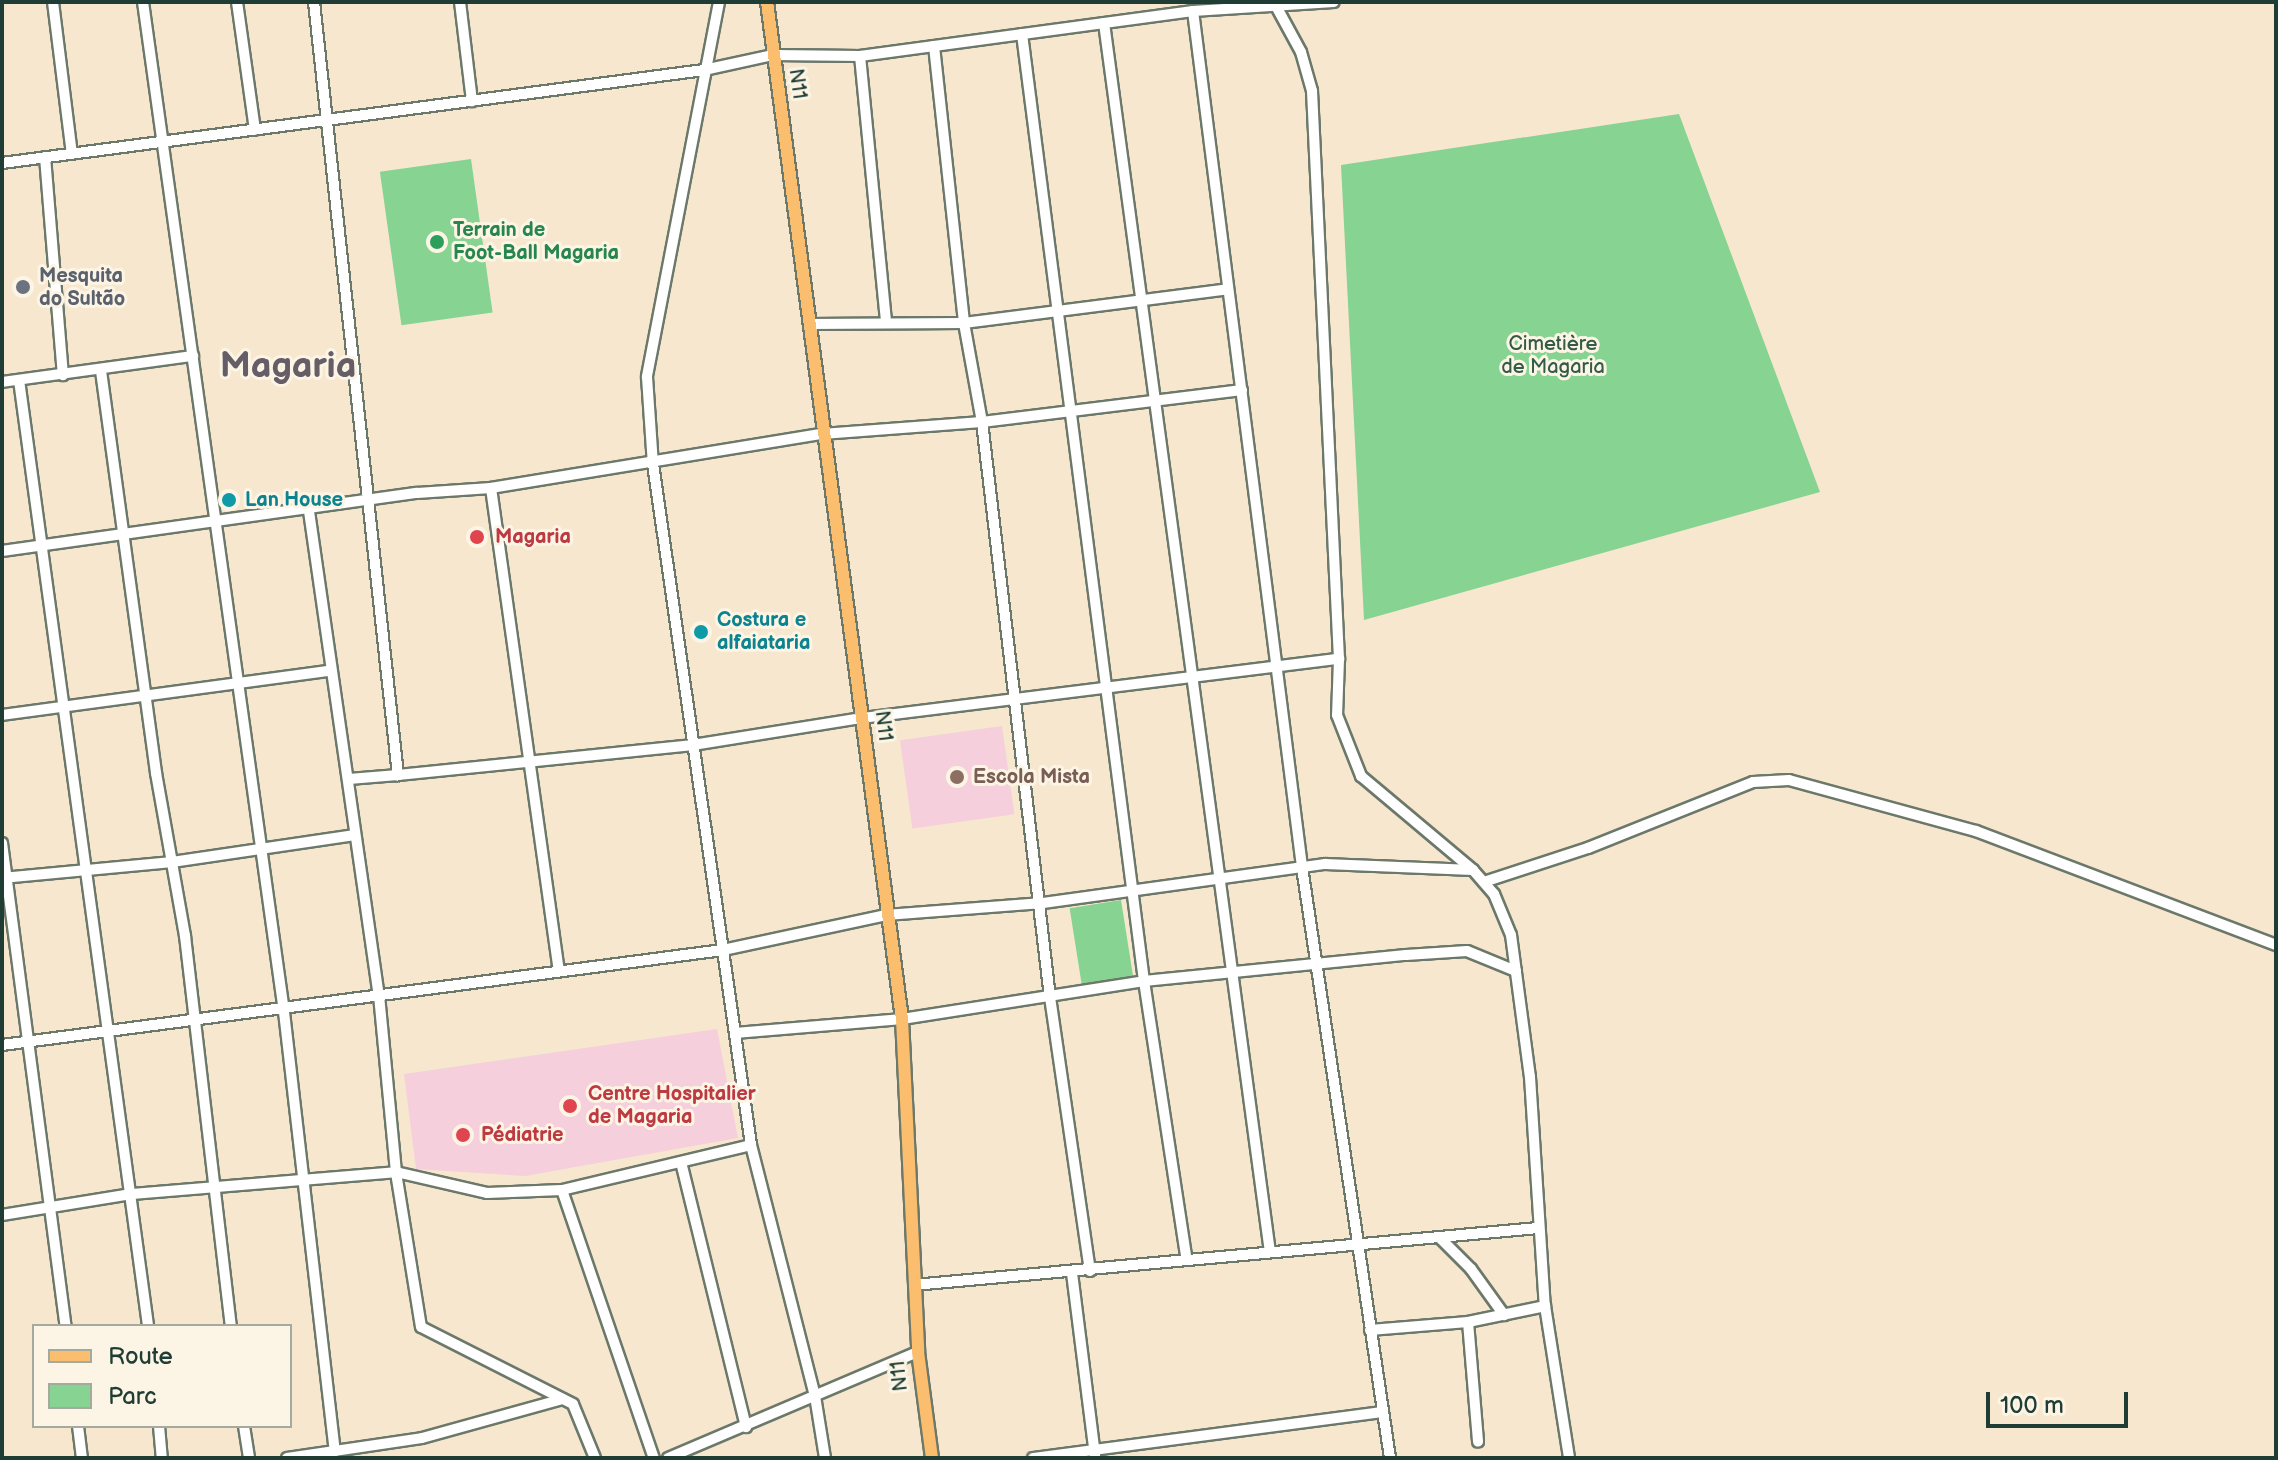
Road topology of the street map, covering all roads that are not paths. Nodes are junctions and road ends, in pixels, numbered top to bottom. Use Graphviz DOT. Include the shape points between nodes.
graph roads {
  1 [pos="53,2"];
  2 [pos="143,2"];
  3 [pos="237,2"];
  4 [pos="314,2"];
  5 [pos="460,2"];
  6 [pos="719,2"];
  7 [pos="767,2"];
  8 [pos="1334,2"];
  9 [pos="1276,6"];
  10 [pos="1193,11"];
  11 [pos="1104,23"];
  12 [pos="1022,34"];
  13 [pos="934,46"];
  14 [pos="773,55"];
  15 [pos="860,56"];
  16 [pos="704,70"];
  17 [pos="472,101"];
  18 [pos="327,120"];
  19 [pos="255,130"];
  20 [pos="162,142"];
  21 [pos="72,154"];
  22 [pos="45,157"];
  23 [pos="2,163"];
  24 [pos="1228,289"];
  25 [pos="1140,304"];
  26 [pos="1058,312"];
  27 [pos="886,322"];
  28 [pos="964,323"];
  29 [pos="809,324"];
  30 [pos="193,356"];
  31 [pos="101,371"];
  32 [pos="63,375"];
  33 [pos="19,380"];
  34 [pos="2,382"];
  35 [pos="1242,390"];
  36 [pos="1154,401"];
  37 [pos="1070,412"];
  38 [pos="982,422"];
  39 [pos="822,434"];
  40 [pos="653,464"];
  41 [pos="491,488"];
  42 [pos="368,499"];
  43 [pos="308,507"];
  44 [pos="216,521"];
  45 [pos="124,534"];
  46 [pos="39,545"];
  47 [pos="2,551"];
  48 [pos="1339,659"];
  49 [pos="1277,668"];
  50 [pos="328,671"];
  51 [pos="1190,678"];
  52 [pos="237,683"];
  53 [pos="1106,689"];
  54 [pos="146,696"];
  55 [pos="1017,700"];
  56 [pos="64,706"];
  57 [pos="2,715"];
  58 [pos="862,718"];
  59 [pos="693,745"];
  60 [pos="532,761"];
  61 [pos="398,775"];
  62 [pos="349,779"];
  63 [pos="355,835"];
  64 [pos="2,843"];
  65 [pos="261,849"];
  66 [pos="172,862"];
  67 [pos="1302,867"];
  68 [pos="1473,870"];
  69 [pos="85,871"];
  70 [pos="4,878"];
  71 [pos="1217,879"];
  72 [pos="1484,882"];
  73 [pos="1132,891"];
  74 [pos="1043,903"];
  75 [pos="886,915"];
  76 [pos="2276,945"];
  77 [pos="723,950"];
  78 [pos="1319,962"];
  79 [pos="559,970"];
  80 [pos="1229,971"];
  81 [pos="1516,971"];
  82 [pos="1144,981"];
  83 [pos="379,997"];
  84 [pos="1050,997"];
  85 [pos="284,1012"];
  86 [pos="902,1019"];
  87 [pos="192,1023"];
  88 [pos="110,1030"];
  89 [pos="735,1033"];
  90 [pos="27,1042"];
  91 [pos="2,1045"];
  92 [pos="751,1145"];
  93 [pos="681,1162"];
  94 [pos="396,1172"];
  95 [pos="303,1178"];
  96 [pos="212,1189"];
  97 [pos="562,1190"];
  98 [pos="131,1194"];
  99 [pos="51,1210"];
  100 [pos="2,1215"];
  101 [pos="1538,1228"];
  102 [pos="1439,1237"];
  103 [pos="1357,1245"];
  104 [pos="1270,1252"];
  105 [pos="1186,1257"];
  106 [pos="1090,1271"];
  107 [pos="1072,1273"];
  108 [pos="914,1285"];
  109 [pos="1545,1306"];
  110 [pos="1504,1315"];
  111 [pos="1468,1322"];
  112 [pos="66,1324"];
  113 [pos="148,1324"];
  114 [pos="231,1324"];
  115 [pos="1370,1330"];
  116 [pos="918,1352"];
  117 [pos="815,1396"];
  118 [pos="563,1399"];
  119 [pos="1383,1412"];
  120 [pos="746,1427"];
  121 [pos="78,1428"];
  122 [pos="159,1428"];
  123 [pos="244,1428"];
  124 [pos="1478,1442"];
  125 [pos="335,1451"];
  126 [pos="1095,1455"];
  127 [pos="82,1458"];
  128 [pos="162,1458"];
  129 [pos="249,1458"];
  130 [pos="287,1458"];
  131 [pos="595,1458"];
  132 [pos="654,1458"];
  133 [pos="668,1458"];
  134 [pos="825,1458"];
  135 [pos="932,1458"];
  136 [pos="1033,1458"];
  137 [pos="1390,1458"];
  138 [pos="1569,1458"];
  1 -- 21 [label="street"];
  2 -- 20 [label="street"];
  3 -- 19 [label="street"];
  4 -- 18 [label="street"];
  5 -- 17 [label="street"];
  6 -- 16 [label="street"];
  7 -- 14 [label="main road, N11"];
  8 -- 9 [label="street"];
  9 -- 10 [label="street"];
  9 -- 48 [label="street" via="1301,52 1312,91"];
  10 -- 11 [label="street"];
  10 -- 24 [label="street"];
  11 -- 12 [label="street"];
  11 -- 25 [label="street"];
  12 -- 13 [label="street"];
  12 -- 26 [label="street"];
  13 -- 15 [label="street"];
  13 -- 28 [label="street"];
  14 -- 15 [label="street"];
  14 -- 16 [label="street"];
  14 -- 29 [label="main road, N11"];
  15 -- 27 [label="street"];
  16 -- 17 [label="street"];
  16 -- 40 [label="street" via="647,377"];
  17 -- 18 [label="street"];
  18 -- 19 [label="street"];
  18 -- 42 [label="street"];
  19 -- 20 [label="street"];
  20 -- 21 [label="street"];
  20 -- 30 [label="street"];
  21 -- 22 [label="street"];
  22 -- 23 [label="street"];
  22 -- 32 [label="street"];
  24 -- 25 [label="street"];
  24 -- 35 [label="street"];
  25 -- 26 [label="street"];
  25 -- 36 [label="street"];
  26 -- 28 [label="street"];
  26 -- 37 [label="street"];
  27 -- 28 [label="street"];
  27 -- 29 [label="street"];
  28 -- 38 [label="street"];
  29 -- 39 [label="main road, N11"];
  30 -- 31 [label="street"];
  30 -- 44 [label="street"];
  31 -- 32 [label="street"];
  31 -- 45 [label="street"];
  32 -- 33 [label="street"];
  33 -- 34 [label="street"];
  33 -- 46 [label="street"];
  35 -- 36 [label="street"];
  35 -- 49 [label="street"];
  36 -- 37 [label="street"];
  36 -- 51 [label="street"];
  37 -- 38 [label="street"];
  37 -- 53 [label="street"];
  38 -- 39 [label="street"];
  38 -- 55 [label="street"];
  39 -- 40 [label="street"];
  39 -- 58 [label="main road, N11"];
  40 -- 41 [label="street"];
  40 -- 59 [label="street"];
  41 -- 42 [label="street"];
  41 -- 60 [label="street"];
  42 -- 43 [label="street"];
  42 -- 61 [label="street"];
  43 -- 44 [label="street"];
  43 -- 50 [label="street"];
  44 -- 45 [label="street"];
  44 -- 52 [label="street"];
  45 -- 46 [label="street"];
  45 -- 54 [label="street"];
  46 -- 47 [label="street"];
  46 -- 56 [label="street"];
  48 -- 49 [label="street"];
  48 -- 68 [label="street" via="1337,715 1361,776"];
  49 -- 51 [label="street"];
  49 -- 67 [label="street"];
  50 -- 52 [label="street"];
  50 -- 62 [label="street"];
  51 -- 53 [label="street"];
  51 -- 71 [label="street"];
  52 -- 54 [label="street"];
  52 -- 65 [label="street"];
  53 -- 55 [label="street"];
  53 -- 73 [label="street"];
  54 -- 56 [label="street"];
  54 -- 66 [label="street"];
  55 -- 58 [label="street"];
  55 -- 74 [label="street"];
  56 -- 57 [label="street"];
  56 -- 69 [label="street"];
  58 -- 59 [label="street"];
  58 -- 75 [label="main road, N11"];
  59 -- 60 [label="street"];
  59 -- 77 [label="street"];
  60 -- 61 [label="street"];
  60 -- 79 [label="street"];
  61 -- 62 [label="street"];
  62 -- 63 [label="street"];
  63 -- 65 [label="street"];
  63 -- 83 [label="street"];
  64 -- 70 [label="street"];
  65 -- 66 [label="street"];
  65 -- 85 [label="street"];
  66 -- 69 [label="street"];
  66 -- 87 [label="street"];
  67 -- 68 [label="street"];
  67 -- 71 [label="street"];
  67 -- 78 [label="street"];
  68 -- 72 [label="street"];
  69 -- 70 [label="street"];
  69 -- 88 [label="street"];
  70 -- 90 [label="street"];
  71 -- 73 [label="street"];
  71 -- 80 [label="street"];
  72 -- 76 [label="street" via="1588,848 1753,782 1789,780 1976,831"];
  72 -- 81 [label="street" via="1511,935"];
  73 -- 74 [label="street"];
  73 -- 82 [label="street"];
  74 -- 75 [label="street"];
  74 -- 84 [label="street"];
  75 -- 77 [label="street"];
  75 -- 86 [label="main road, N11"];
  77 -- 79 [label="street"];
  77 -- 89 [label="street"];
  78 -- 80 [label="street"];
  78 -- 81 [label="street" via="1467,951"];
  78 -- 103 [label="street"];
  79 -- 83 [label="street"];
  80 -- 82 [label="street"];
  80 -- 104 [label="street"];
  81 -- 101 [label="street" via="1530,1077"];
  82 -- 84 [label="street"];
  82 -- 105 [label="street"];
  83 -- 85 [label="street"];
  83 -- 94 [label="street"];
  84 -- 86 [label="street"];
  84 -- 106 [label="street"];
  85 -- 87 [label="street"];
  85 -- 95 [label="street"];
  86 -- 89 [label="street"];
  86 -- 108 [label="main road, N11"];
  87 -- 88 [label="street"];
  87 -- 96 [label="street"];
  88 -- 90 [label="street"];
  88 -- 98 [label="street"];
  89 -- 92 [label="street"];
  90 -- 91 [label="street"];
  90 -- 99 [label="street"];
  92 -- 93 [label="street"];
  92 -- 117 [label="street"];
  93 -- 97 [label="street"];
  93 -- 120 [label="street"];
  94 -- 95 [label="street"];
  94 -- 97 [label="street" via="487,1193"];
  94 -- 118 [label="street" via="421,1327"];
  95 -- 96 [label="street"];
  95 -- 125 [label="street"];
  96 -- 98 [label="street"];
  96 -- 114 [label="street"];
  97 -- 132 [label="street"];
  98 -- 99 [label="street"];
  98 -- 113 [label="street"];
  99 -- 100 [label="street"];
  99 -- 112 [label="street"];
  101 -- 102 [label="street"];
  101 -- 109 [label="street"];
  102 -- 103 [label="street"];
  102 -- 110 [label="street" via="1471,1269"];
  103 -- 104 [label="street"];
  103 -- 115 [label="street"];
  104 -- 105 [label="street"];
  105 -- 106 [label="street"];
  106 -- 107 [label="street"];
  107 -- 108 [label="street"];
  107 -- 126 [label="street"];
  108 -- 116 [label="main road, N11"];
  109 -- 110 [label="street"];
  109 -- 138 [label="street"];
  110 -- 111 [label="street"];
  111 -- 115 [label="street"];
  111 -- 124 [label="street"];
  115 -- 119 [label="street"];
  116 -- 117 [label="street"];
  116 -- 135 [label="main road, N11"];
  117 -- 120 [label="street"];
  117 -- 134 [label="street"];
  118 -- 125 [label="street" via="422,1438"];
  118 -- 131 [label="street" via="573,1404"];
  119 -- 126 [label="street"];
  119 -- 137 [label="street"];
  120 -- 133 [label="street"];
  121 -- 127 [label="street"];
  122 -- 128 [label="street"];
  123 -- 129 [label="street"];
  125 -- 130 [label="street"];
  126 -- 136 [label="street"];
}
